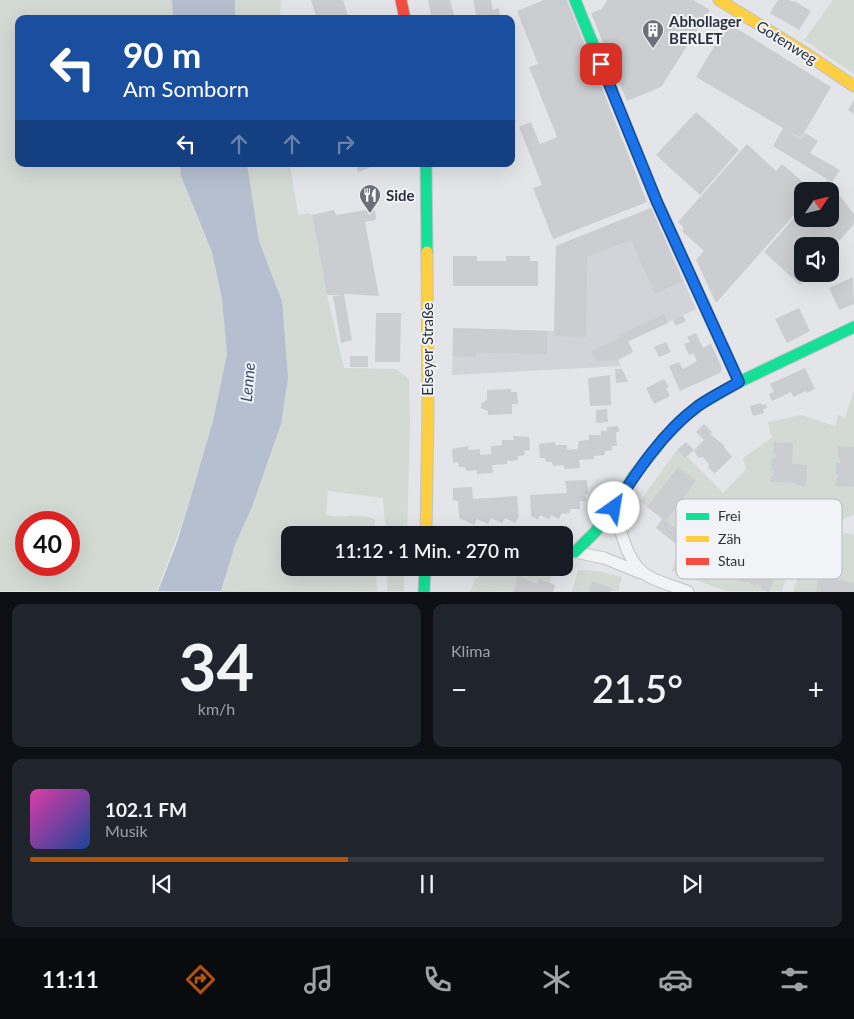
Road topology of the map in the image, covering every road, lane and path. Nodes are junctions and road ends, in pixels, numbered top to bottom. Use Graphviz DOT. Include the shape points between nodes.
graph roads {
  1 [pos="401,0"];
  2 [pos="575,0"];
  3 [pos="719,0"];
  4 [pos="404,15"];
  5 [pos="854,86"];
  6 [pos="426,167"];
  7 [pos="854,327"];
  8 [pos="739,382"];
  9 [pos="614,508"];
  10 [pos="426,526"];
  11 [pos="573,550"];
  12 [pos="573,553"];
  13 [pos="425,576"];
  14 [pos="647,576"];
  15 [pos="424,592"];
  16 [pos="688,592"];
  1 -- 4 [label="street"];
  2 -- 8 [label="street" via="657,202"];
  3 -- 5 [label="street, Gotenweg"];
  6 -- 10 [label="street, Elseyer Straße"];
  7 -- 8 [label="street"];
  8 -- 9 [label="street" via="681,420 633,477"];
  9 -- 11 [label="street" via="595,532"];
  9 -- 14 [label="street" via="624,542 635,564"];
  12 -- 14 [label="street" via="604,558"];
  13 -- 15 [label="street"];
  14 -- 16 [label="street"];
}
